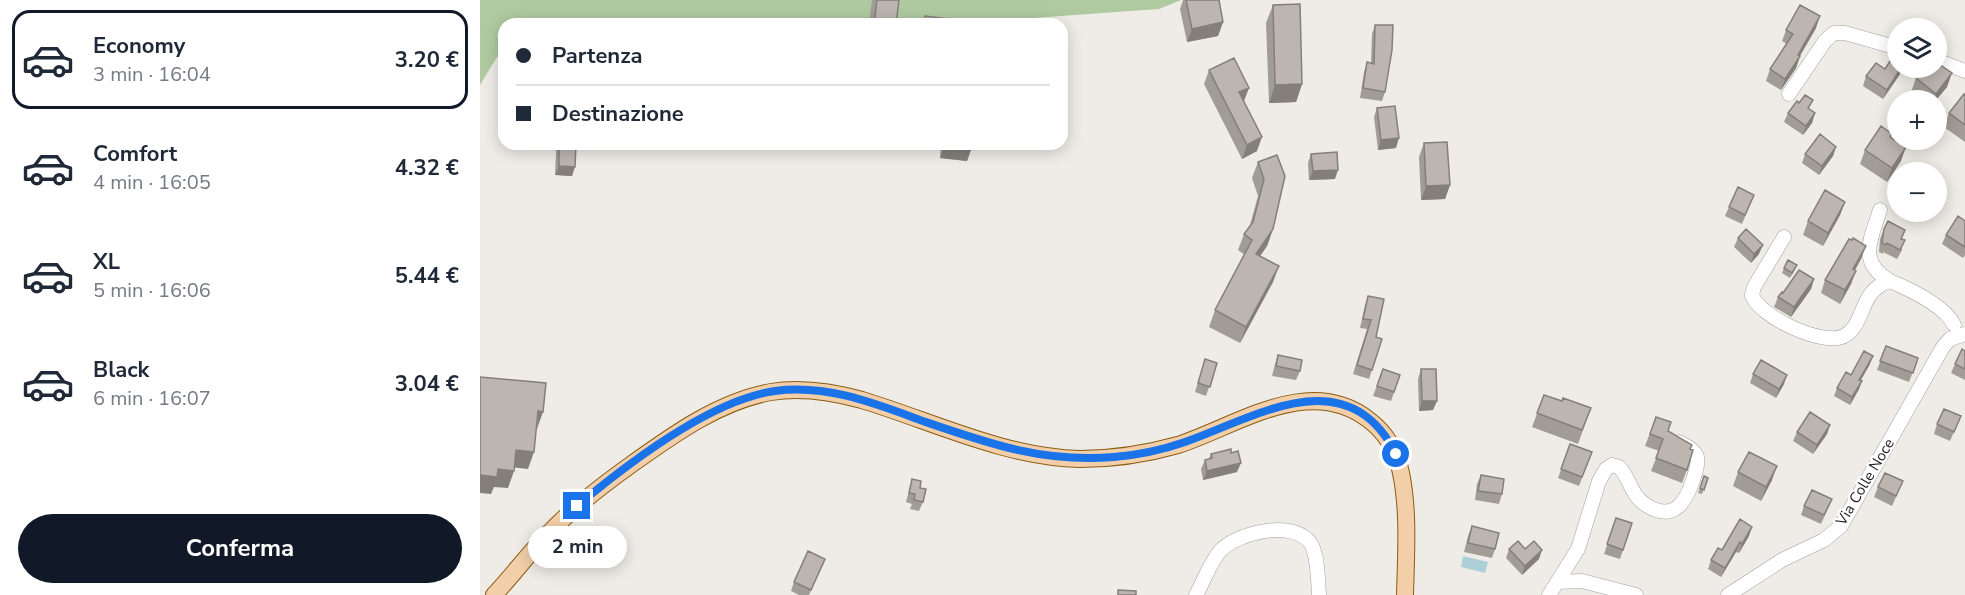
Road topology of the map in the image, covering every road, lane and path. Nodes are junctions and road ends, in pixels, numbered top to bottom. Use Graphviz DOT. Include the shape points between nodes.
graph roads {
  1 [pos="1887,45"];
  2 [pos="1947,64"];
  3 [pos="1965,71"];
  4 [pos="1789,94"];
  5 [pos="1880,210"];
  6 [pos="1784,237"];
  7 [pos="1890,281"];
  8 [pos="1961,331"];
  9 [pos="1679,442"];
  10 [pos="1557,582"];
  11 [pos="494,595"];
  12 [pos="1196,595"];
  13 [pos="1319,595"];
  14 [pos="1405,595"];
  15 [pos="1549,595"];
  16 [pos="1636,595"];
  17 [pos="1728,595"];
  1 -- 4 [label="street" via="1834,33"];
  2 -- 3 [label="street"];
  5 -- 7 [label="street" via="1869,245 1869,259 1875,270"];
  6 -- 7 [label="street" via="1752,296 1758,305 1801,332 1824,338 1845,336 1872,291"];
  7 -- 8 [label="street" via="1943,310"];
  8 -- 17 [label="street, Via Colle Noce" via="1938,356 1841,526 1824,540 1782,560"];
  9 -- 10 [label="street" via="1691,449 1698,460 1683,504 1668,512 1646,506 1632,491 1622,469 1616,465 1609,467 1599,481 1580,544"];
  10 -- 15 [label="street"];
  10 -- 16 [label="street" via="1582,581"];
  11 -- 14 [label="main road" via="568,514 648,452 729,405 766,393 803,390 863,400 1015,450 1078,459 1166,448 1296,402 1320,401 1343,406 1375,426 1398,461 1404,496"];
  12 -- 13 [label="street" via="1216,557 1228,544 1251,534 1277,530 1302,536 1312,545"];
}
